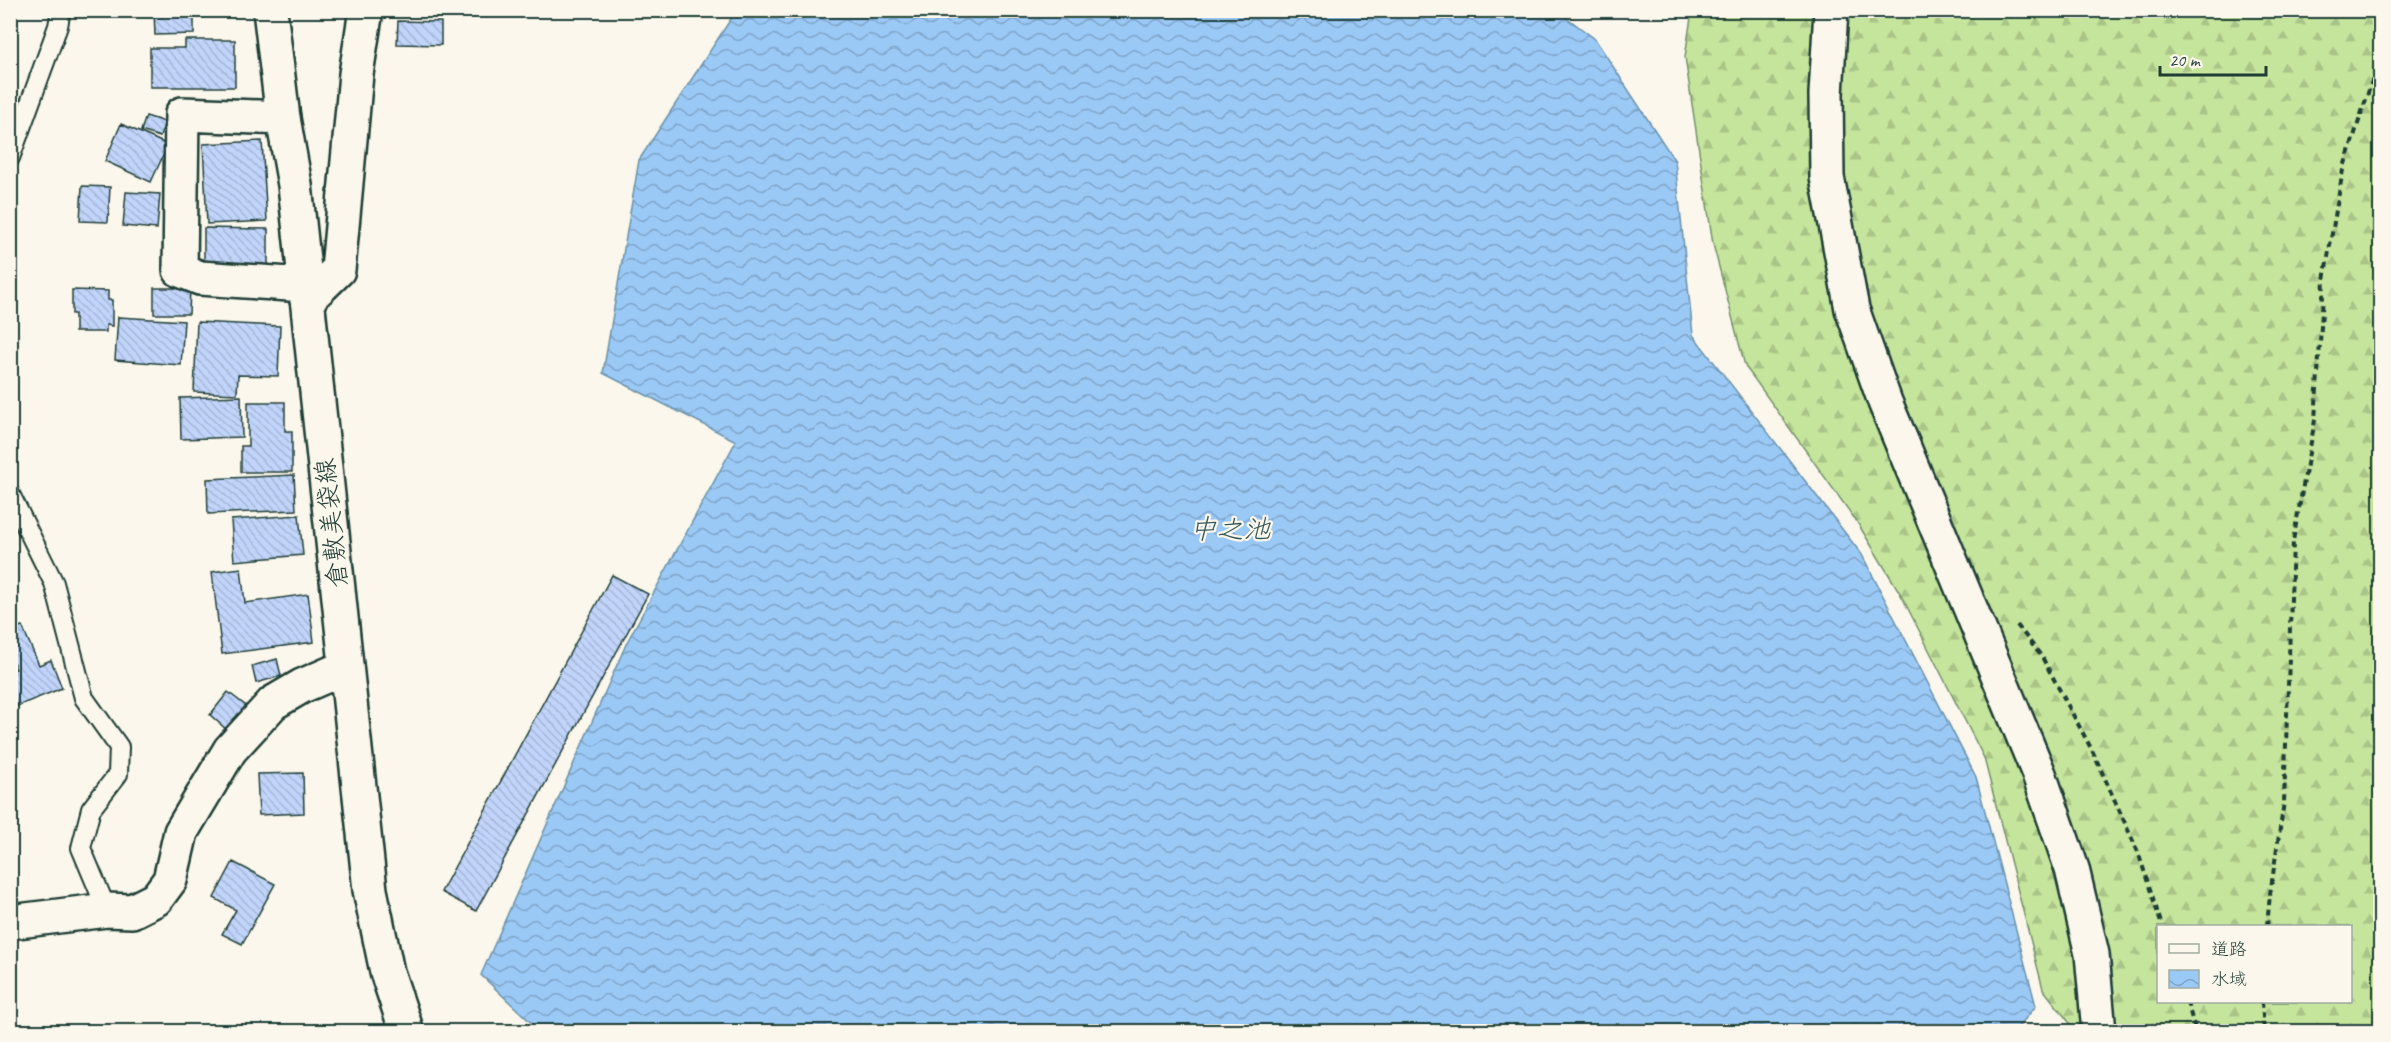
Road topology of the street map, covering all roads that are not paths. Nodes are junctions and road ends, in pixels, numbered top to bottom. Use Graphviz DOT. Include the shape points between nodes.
graph roads {
  1 [pos="61,10"];
  2 [pos="270,10"];
  3 [pos="366,10"];
  4 [pos="1831,10"];
  5 [pos="283,118"];
  6 [pos="10,158"];
  7 [pos="306,292"];
  8 [pos="10,494"];
  9 [pos="346,667"];
  10 [pos="107,910"];
  11 [pos="10,922"];
  12 [pos="407,1032"];
  13 [pos="2099,1032"];
  1 -- 6 [label="lane"];
  2 -- 5 [label="street, 倉敷美袋線"];
  3 -- 7 [label="street" via="356,74 338,270"];
  4 -- 13 [label="street" via="1827,177 1852,309 1885,402 2039,774 2072,869 2092,954"];
  5 -- 7 [label="street, 倉敷美袋線" via="295,185"];
  5 -- 7 [label="street" via="182,114 180,270 200,278"];
  7 -- 9 [label="street, 倉敷美袋線"];
  8 -- 10 [label="lane" via="54,583 84,698 119,747 118,774 91,809 81,848"];
  9 -- 10 [label="street" via="273,703 230,750 181,832 170,880 156,899 132,911"];
  9 -- 12 [label="street, 倉敷美袋線" via="370,890 387,972"];
  10 -- 11 [label="street"];
}
